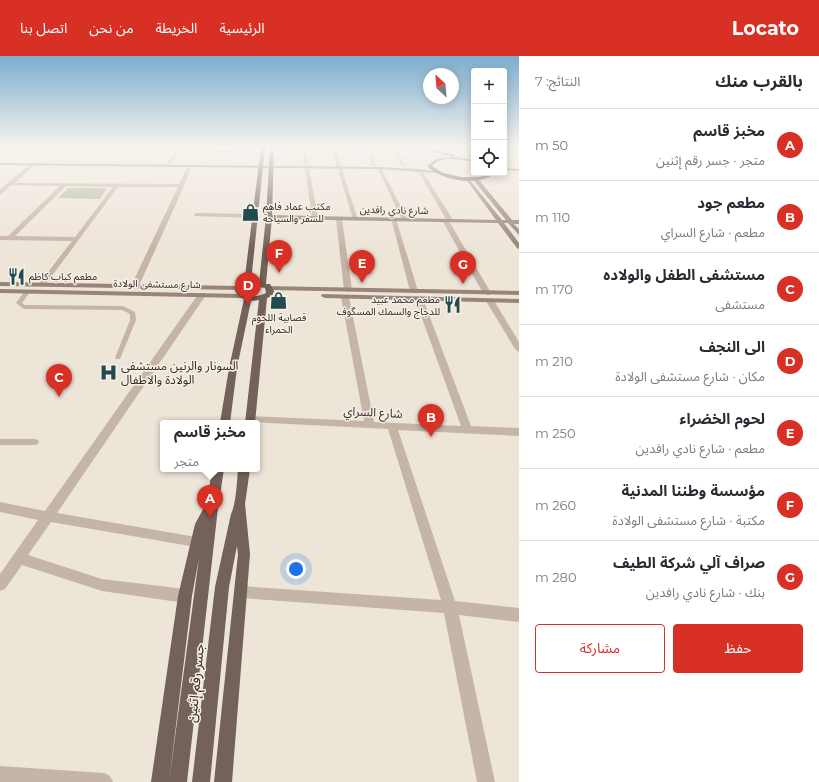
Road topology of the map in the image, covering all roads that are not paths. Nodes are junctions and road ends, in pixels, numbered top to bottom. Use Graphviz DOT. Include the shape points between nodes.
graph roads {
  1 [pos="14,181"];
  2 [pos="184,181"];
  3 [pos="260,181"];
  4 [pos="270,181"];
  5 [pos="309,181"];
  6 [pos="344,181"];
  7 [pos="384,181"];
  8 [pos="425,181"];
  9 [pos="469,181"];
  10 [pos="477,181"];
  11 [pos="10,184"];
  12 [pos="64,185"];
  13 [pos="116,186"];
  14 [pos="182,186"];
  15 [pos="0,193"];
  16 [pos="196,215"];
  17 [pos="256,216"];
  18 [pos="269,217"];
  19 [pos="315,218"];
  20 [pos="340,219"];
  21 [pos="356,219"];
  22 [pos="393,220"];
  23 [pos="405,220"];
  24 [pos="448,220"];
  25 [pos="498,221"];
  26 [pos="510,222"];
  27 [pos="519,222"];
  28 [pos="519,233"];
  29 [pos="0,238"];
  30 [pos="10,238"];
  31 [pos="78,239"];
  32 [pos="519,247"];
  33 [pos="0,284"];
  34 [pos="43,284"];
  35 [pos="135,286"];
  36 [pos="244,286"];
  37 [pos="0,291"];
  38 [pos="265,291"];
  39 [pos="28,292"];
  40 [pos="519,293"];
  41 [pos="347,294"];
  42 [pos="202,295"];
  43 [pos="417,295"];
  44 [pos="245,297"];
  45 [pos="489,297"];
  46 [pos="519,301"];
  47 [pos="519,350"];
  48 [pos="118,358"];
  49 [pos="225,420"];
  50 [pos="250,420"];
  51 [pos="260,421"];
  52 [pos="370,425"];
  53 [pos="392,426"];
  54 [pos="467,429"];
  55 [pos="519,432"];
  56 [pos="0,442"];
  57 [pos="35,442"];
  58 [pos="218,472"];
  59 [pos="244,472"];
  60 [pos="213,502"];
  61 [pos="239,504"];
  62 [pos="0,507"];
  63 [pos="48,517"];
  64 [pos="196,542"];
  65 [pos="19,558"];
  66 [pos="0,585"];
  67 [pos="241,592"];
  68 [pos="185,596"];
  69 [pos="450,607"];
  70 [pos="519,615"];
  71 [pos="0,775"];
  72 [pos="104,782"];
  73 [pos="160,782"];
  74 [pos="178,782"];
  75 [pos="202,782"];
  76 [pos="223,782"];
  77 [pos="486,782"];
  1 -- 11 [label="street"];
  2 -- 14 [label="street"];
  3 -- 17 [label="main road"];
  4 -- 18 [label="main road"];
  5 -- 19 [label="street"];
  6 -- 21 [label="street"];
  7 -- 23 [label="street"];
  8 -- 24 [label="street"];
  9 -- 25 [label="main road"];
  10 -- 26 [label="main road"];
  11 -- 12 [label="street"];
  11 -- 15 [label="street"];
  12 -- 13 [label="street"];
  12 -- 30 [label="street"];
  13 -- 14 [label="street"];
  13 -- 31 [label="street"];
  14 -- 35 [label="street"];
  16 -- 17 [label="street"];
  17 -- 36 [label="main road"];
  18 -- 19 [label="main road, شارع نادي رافدين"];
  18 -- 38 [label="main road"];
  19 -- 20 [label="main road, شارع نادي رافدين"];
  20 -- 21 [label="main road, شارع نادي رافدين"];
  20 -- 41 [label="street"];
  21 -- 22 [label="main road, شارع نادي رافدين"];
  22 -- 23 [label="main road, شارع نادي رافدين"];
  22 -- 43 [label="street"];
  23 -- 24 [label="main road, شارع نادي رافدين"];
  24 -- 25 [label="main road, شارع نادي رافدين"];
  24 -- 45 [label="street"];
  25 -- 26 [label="main road, شارع نادي رافدين"];
  25 -- 32 [label="main road"];
  26 -- 27 [label="main road, شارع نادي رافدين"];
  26 -- 28 [label="main road"];
  29 -- 30 [label="street"];
  30 -- 31 [label="street"];
  31 -- 34 [label="street"];
  33 -- 34 [label="main road, شارع مستشفى الولادة"];
  34 -- 35 [label="main road, شارع مستشفى الولادة"];
  35 -- 36 [label="main road, شارع مستشفى الولادة"];
  36 -- 38 [label="main road"];
  36 -- 44 [label="main road" via="239,291"];
  37 -- 39 [label="main road, شارع مستشفى الولادة"];
  38 -- 41 [label="main road"];
  38 -- 44 [label="main road"];
  38 -- 50 [label="main road"];
  39 -- 42 [label="main road, شارع مستشفى الولادة"];
  39 -- 48 [label="lane" via="19,303 24,307 123,308 133,313 133,320"];
  40 -- 45 [label="main road"];
  41 -- 43 [label="main road"];
  41 -- 52 [label="street"];
  42 -- 44 [label="main road, شارع مستشفى الولادة"];
  42 -- 63 [label="street"];
  43 -- 45 [label="main road"];
  43 -- 54 [label="street"];
  44 -- 49 [label="main road"];
  45 -- 46 [label="main road"];
  45 -- 47 [label="street"];
  51 -- 52 [label="street, شارع السراي"];
  52 -- 53 [label="street, شارع السراي"];
  53 -- 54 [label="street, شارع السراي"];
  53 -- 69 [label="street"];
  54 -- 55 [label="street, شارع السراي"];
  56 -- 57 [label="lane"];
  58 -- 60 [label="main road, جسر رقم إثنين"];
  59 -- 61 [label="main road"];
  60 -- 64 [label="main road" via="201,524"];
  60 -- 74 [label="main road, جسر رقم إثنين"];
  61 -- 67 [label="main road" via="244,554"];
  61 -- 75 [label="main road, جسر رقم إثنين" via="222,587"];
  62 -- 63 [label="street"];
  63 -- 64 [label="street"];
  63 -- 65 [label="street"];
  64 -- 68 [label="main road"];
  65 -- 66 [label="street"];
  65 -- 68 [label="street" via="102,585"];
  67 -- 69 [label="street"];
  67 -- 76 [label="main road"];
  68 -- 73 [label="main road"];
  69 -- 70 [label="street"];
  69 -- 77 [label="street"];
  71 -- 72 [label="street"];
}
